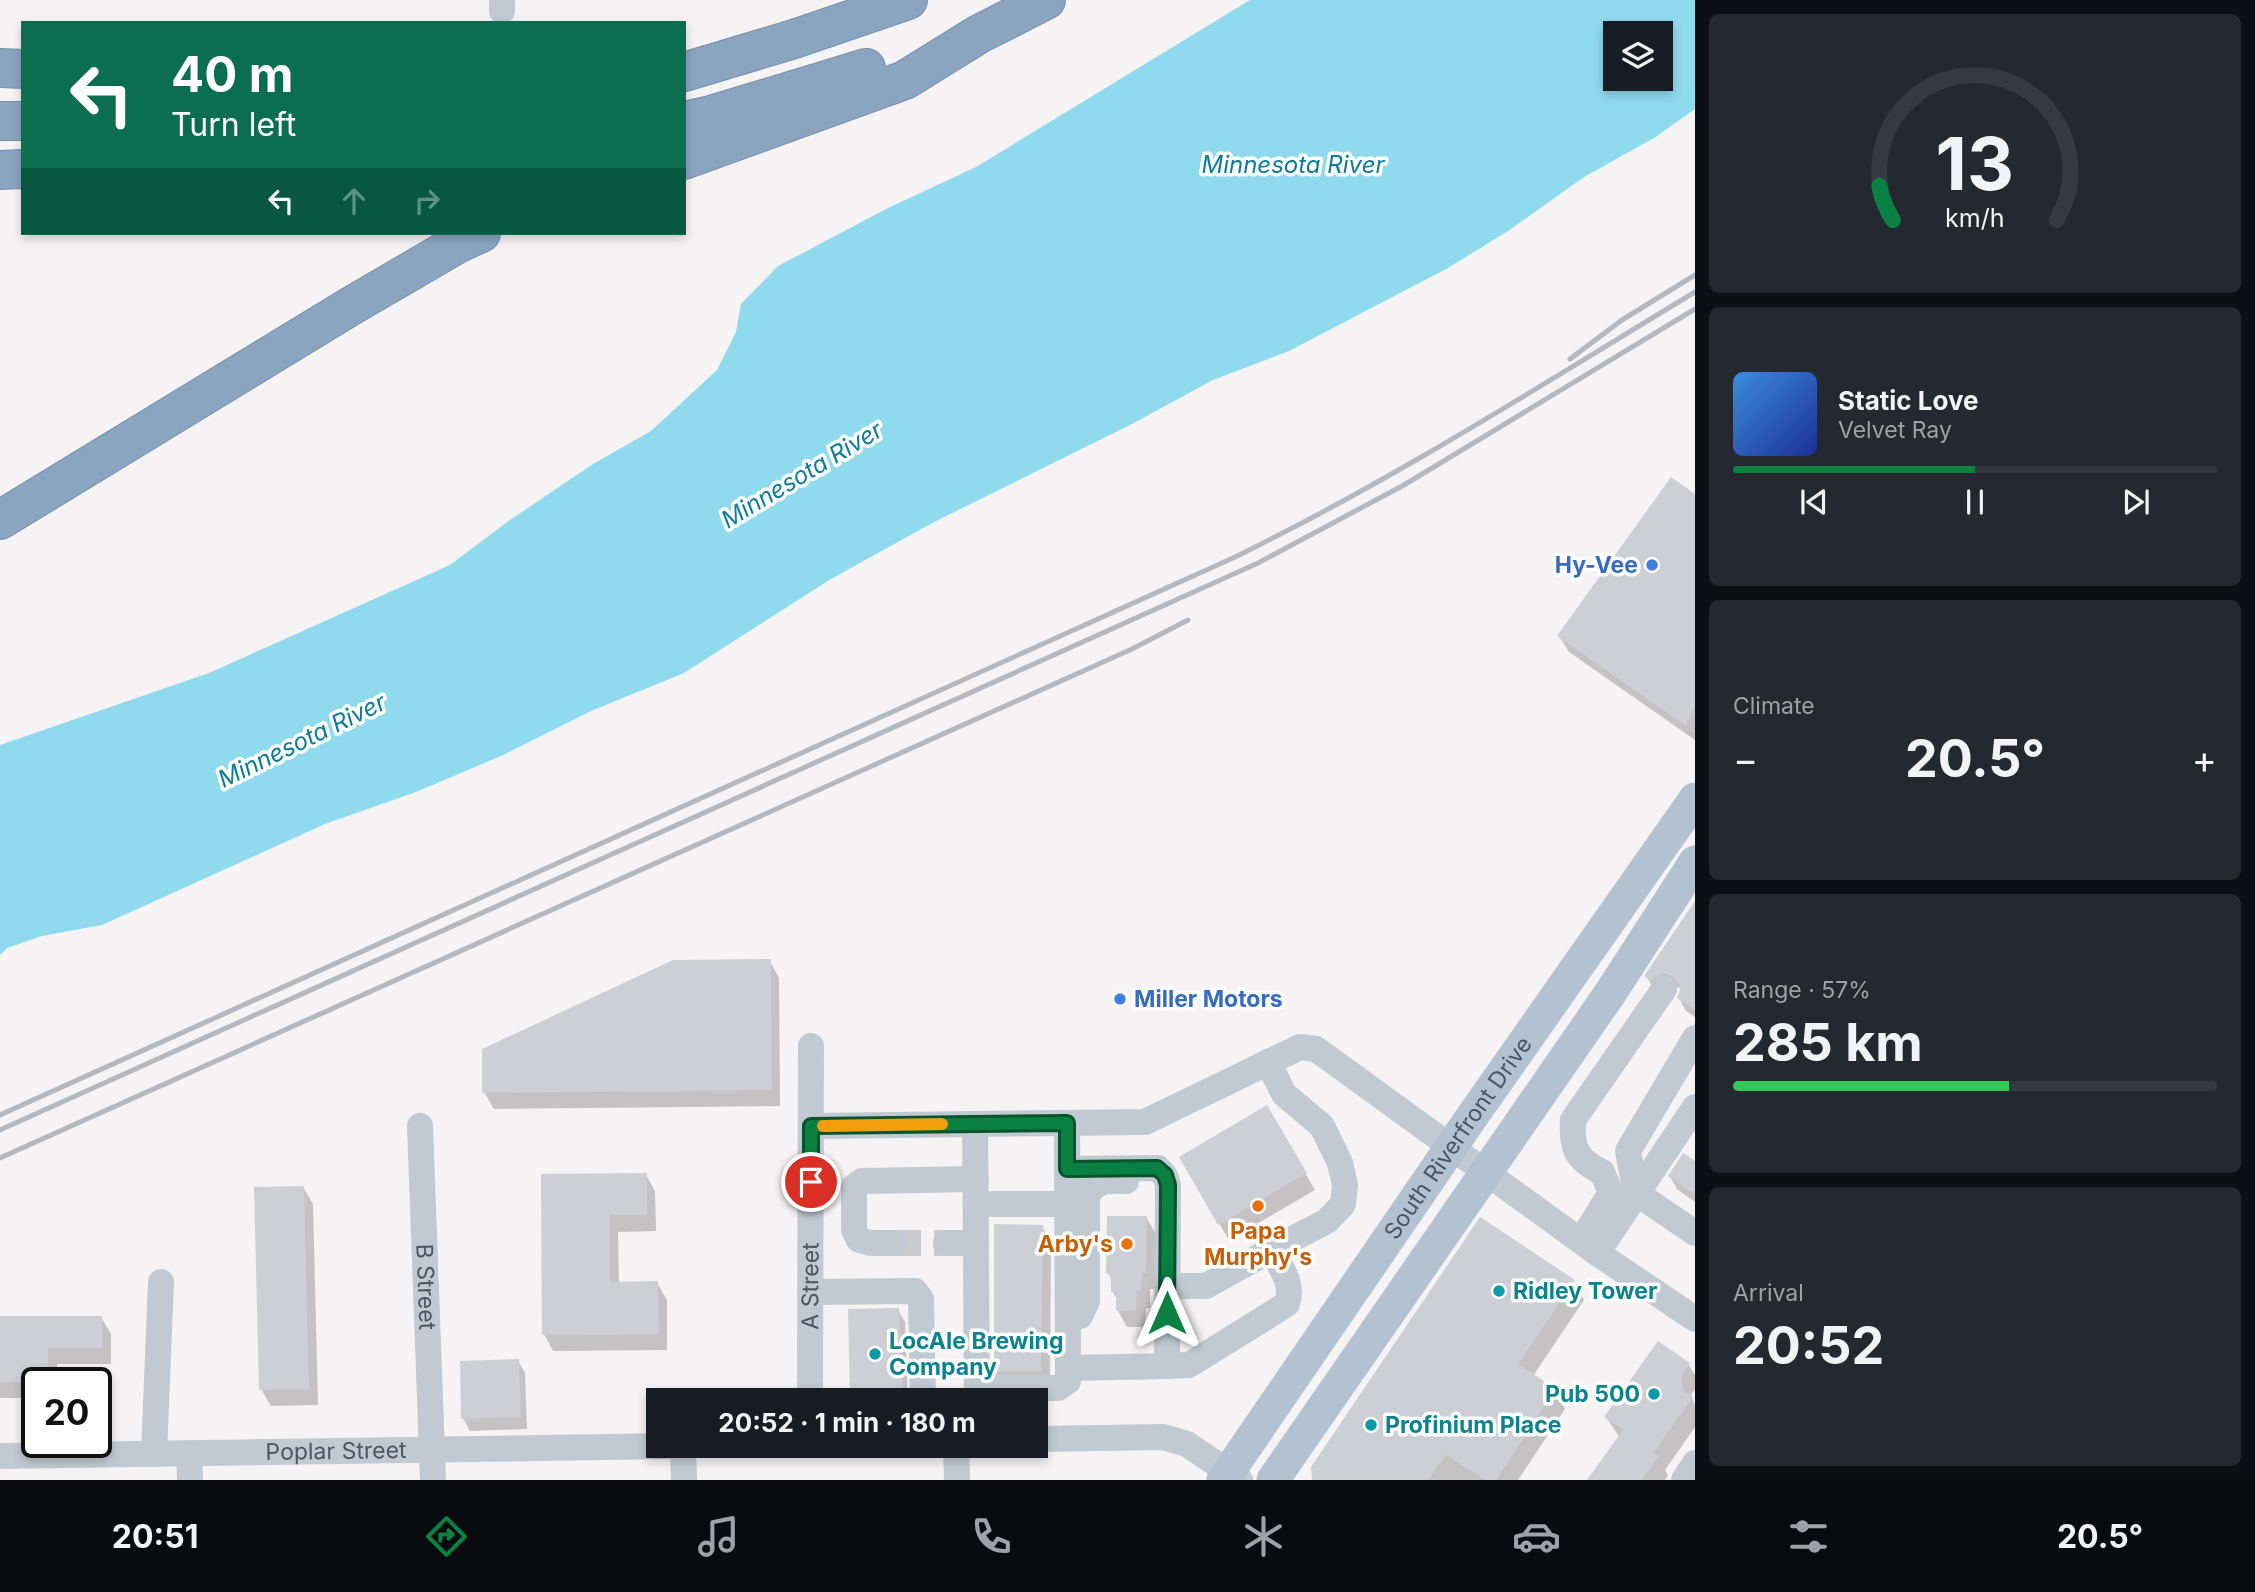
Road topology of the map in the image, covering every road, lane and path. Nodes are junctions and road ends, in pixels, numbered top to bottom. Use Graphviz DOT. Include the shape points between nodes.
graph roads {
  1 [pos="908,0"];
  2 [pos="1046,0"];
  3 [pos="979,34"];
  4 [pos="794,39"];
  5 [pos="686,58"];
  6 [pos="0,68"];
  7 [pos="21,69"];
  8 [pos="686,71"];
  9 [pos="0,121"];
  10 [pos="21,121"];
  11 [pos="686,121"];
  12 [pos="686,159"];
  13 [pos="21,169"];
  14 [pos="0,170"];
  15 [pos="477,235"];
  16 [pos="0,520"];
  17 [pos="1695,799"];
  18 [pos="1695,862"];
  19 [pos="1664,989"];
  20 [pos="1695,1038"];
  21 [pos="811,1046"];
  22 [pos="1268,1062"];
  23 [pos="1691,1120"];
  24 [pos="1067,1123"];
  25 [pos="975,1124"];
  26 [pos="420,1126"];
  27 [pos="811,1126"];
  28 [pos="1451,1147"];
  29 [pos="1628,1151"];
  30 [pos="1067,1169"];
  31 [pos="1485,1172"];
  32 [pos="1602,1172"];
  33 [pos="1167,1182"];
  34 [pos="976,1192"];
  35 [pos="1636,1193"];
  36 [pos="1068,1204"];
  37 [pos="854,1209"];
  38 [pos="811,1210"];
  39 [pos="1695,1233"];
  40 [pos="895,1243"];
  41 [pos="946,1243"];
  42 [pos="976,1243"];
  43 [pos="1589,1247"];
  44 [pos="1271,1250"];
  45 [pos="160,1282"];
  46 [pos="1167,1286"];
  47 [pos="810,1292"];
  48 [pos="1068,1316"];
  49 [pos="1695,1319"];
  50 [pos="1167,1366"];
  51 [pos="1068,1367"];
  52 [pos="810,1388"];
  53 [pos="923,1388"];
  54 [pos="977,1388"];
  55 [pos="1048,1389"];
  56 [pos="1048,1439"];
  57 [pos="646,1446"];
  58 [pos="432,1448"];
  59 [pos="190,1453"];
  60 [pos="154,1454"];
  61 [pos="0,1456"];
  62 [pos="683,1458"];
  63 [pos="956,1458"];
  64 [pos="1695,1464"];
  65 [pos="1231,1477"];
  66 [pos="190,1480"];
  67 [pos="433,1480"];
  68 [pos="684,1480"];
  69 [pos="957,1480"];
  70 [pos="1273,1480"];
  71 [pos="1684,1480"];
  1 -- 4 [label="highway"];
  2 -- 3 [label="highway"];
  3 -- 11 [label="highway"];
  3 -- 12 [label="highway" via="905,80"];
  4 -- 5 [label="highway"];
  4 -- 8 [label="highway"];
  6 -- 7 [label="highway"];
  9 -- 10 [label="highway"];
  13 -- 14 [label="highway"];
  15 -- 16 [label="highway" via="351,306"];
  17 -- 28 [label="main road, South Riverfront Drive"];
  18 -- 31 [label="main road, South Riverfront Drive"];
  19 -- 32 [label="street" via="1573,1120 1572,1141 1578,1155"];
  20 -- 29 [label="street"];
  21 -- 27 [label="street, A Street"];
  22 -- 24 [label="street" via="1145,1122"];
  22 -- 28 [label="street" via="1300,1047 1316,1049"];
  22 -- 44 [label="street" via="1284,1094 1322,1126 1345,1185 1343,1204 1327,1221"];
  23 -- 35 [label="street"];
  24 -- 25 [label="street"];
  24 -- 30 [label="street"];
  25 -- 27 [label="street"];
  25 -- 34 [label="street"];
  26 -- 58 [label="street, B Street"];
  27 -- 38 [label="street, A Street"];
  28 -- 31 [label="street"];
  28 -- 65 [label="main road, South Riverfront Drive"];
  29 -- 32 [label="street"];
  29 -- 35 [label="street"];
  30 -- 33 [label="street" via="1157,1168"];
  30 -- 36 [label="street"];
  31 -- 43 [label="street"];
  31 -- 70 [label="main road, South Riverfront Drive"];
  32 -- 43 [label="street" via="1611,1193"];
  33 -- 46 [label="street"];
  33 -- 48 [label="street" via="1110,1181 1091,1188 1085,1210 1087,1301 1080,1316"];
  34 -- 36 [label="street"];
  34 -- 37 [label="street" via="862,1181 854,1186"];
  34 -- 42 [label="street"];
  35 -- 39 [label="street"];
  35 -- 43 [label="street"];
  36 -- 48 [label="street"];
  37 -- 38 [label="street"];
  37 -- 40 [label="street" via="859,1240"];
  38 -- 47 [label="street, A Street"];
  41 -- 42 [label="street"];
  42 -- 54 [label="street"];
  43 -- 49 [label="street"];
  44 -- 46 [label="street" via="1206,1286"];
  44 -- 50 [label="street" via="1290,1284 1287,1304 1189,1365"];
  45 -- 60 [label="street"];
  46 -- 50 [label="street"];
  47 -- 52 [label="street, A Street"];
  47 -- 53 [label="street" via="915,1291 921,1299"];
  48 -- 51 [label="street"];
  50 -- 51 [label="street"];
  51 -- 55 [label="street" via="1068,1381"];
  56 -- 65 [label="street" via="1163,1437 1187,1444"];
  57 -- 58 [label="street, Poplar Street"];
  58 -- 59 [label="street, Poplar Street"];
  58 -- 67 [label="street, B Street"];
  59 -- 60 [label="street, Poplar Street"];
  59 -- 66 [label="street"];
  60 -- 61 [label="street, Poplar Street"];
  62 -- 68 [label="street"];
  63 -- 69 [label="street"];
  64 -- 71 [label="street"];
}
